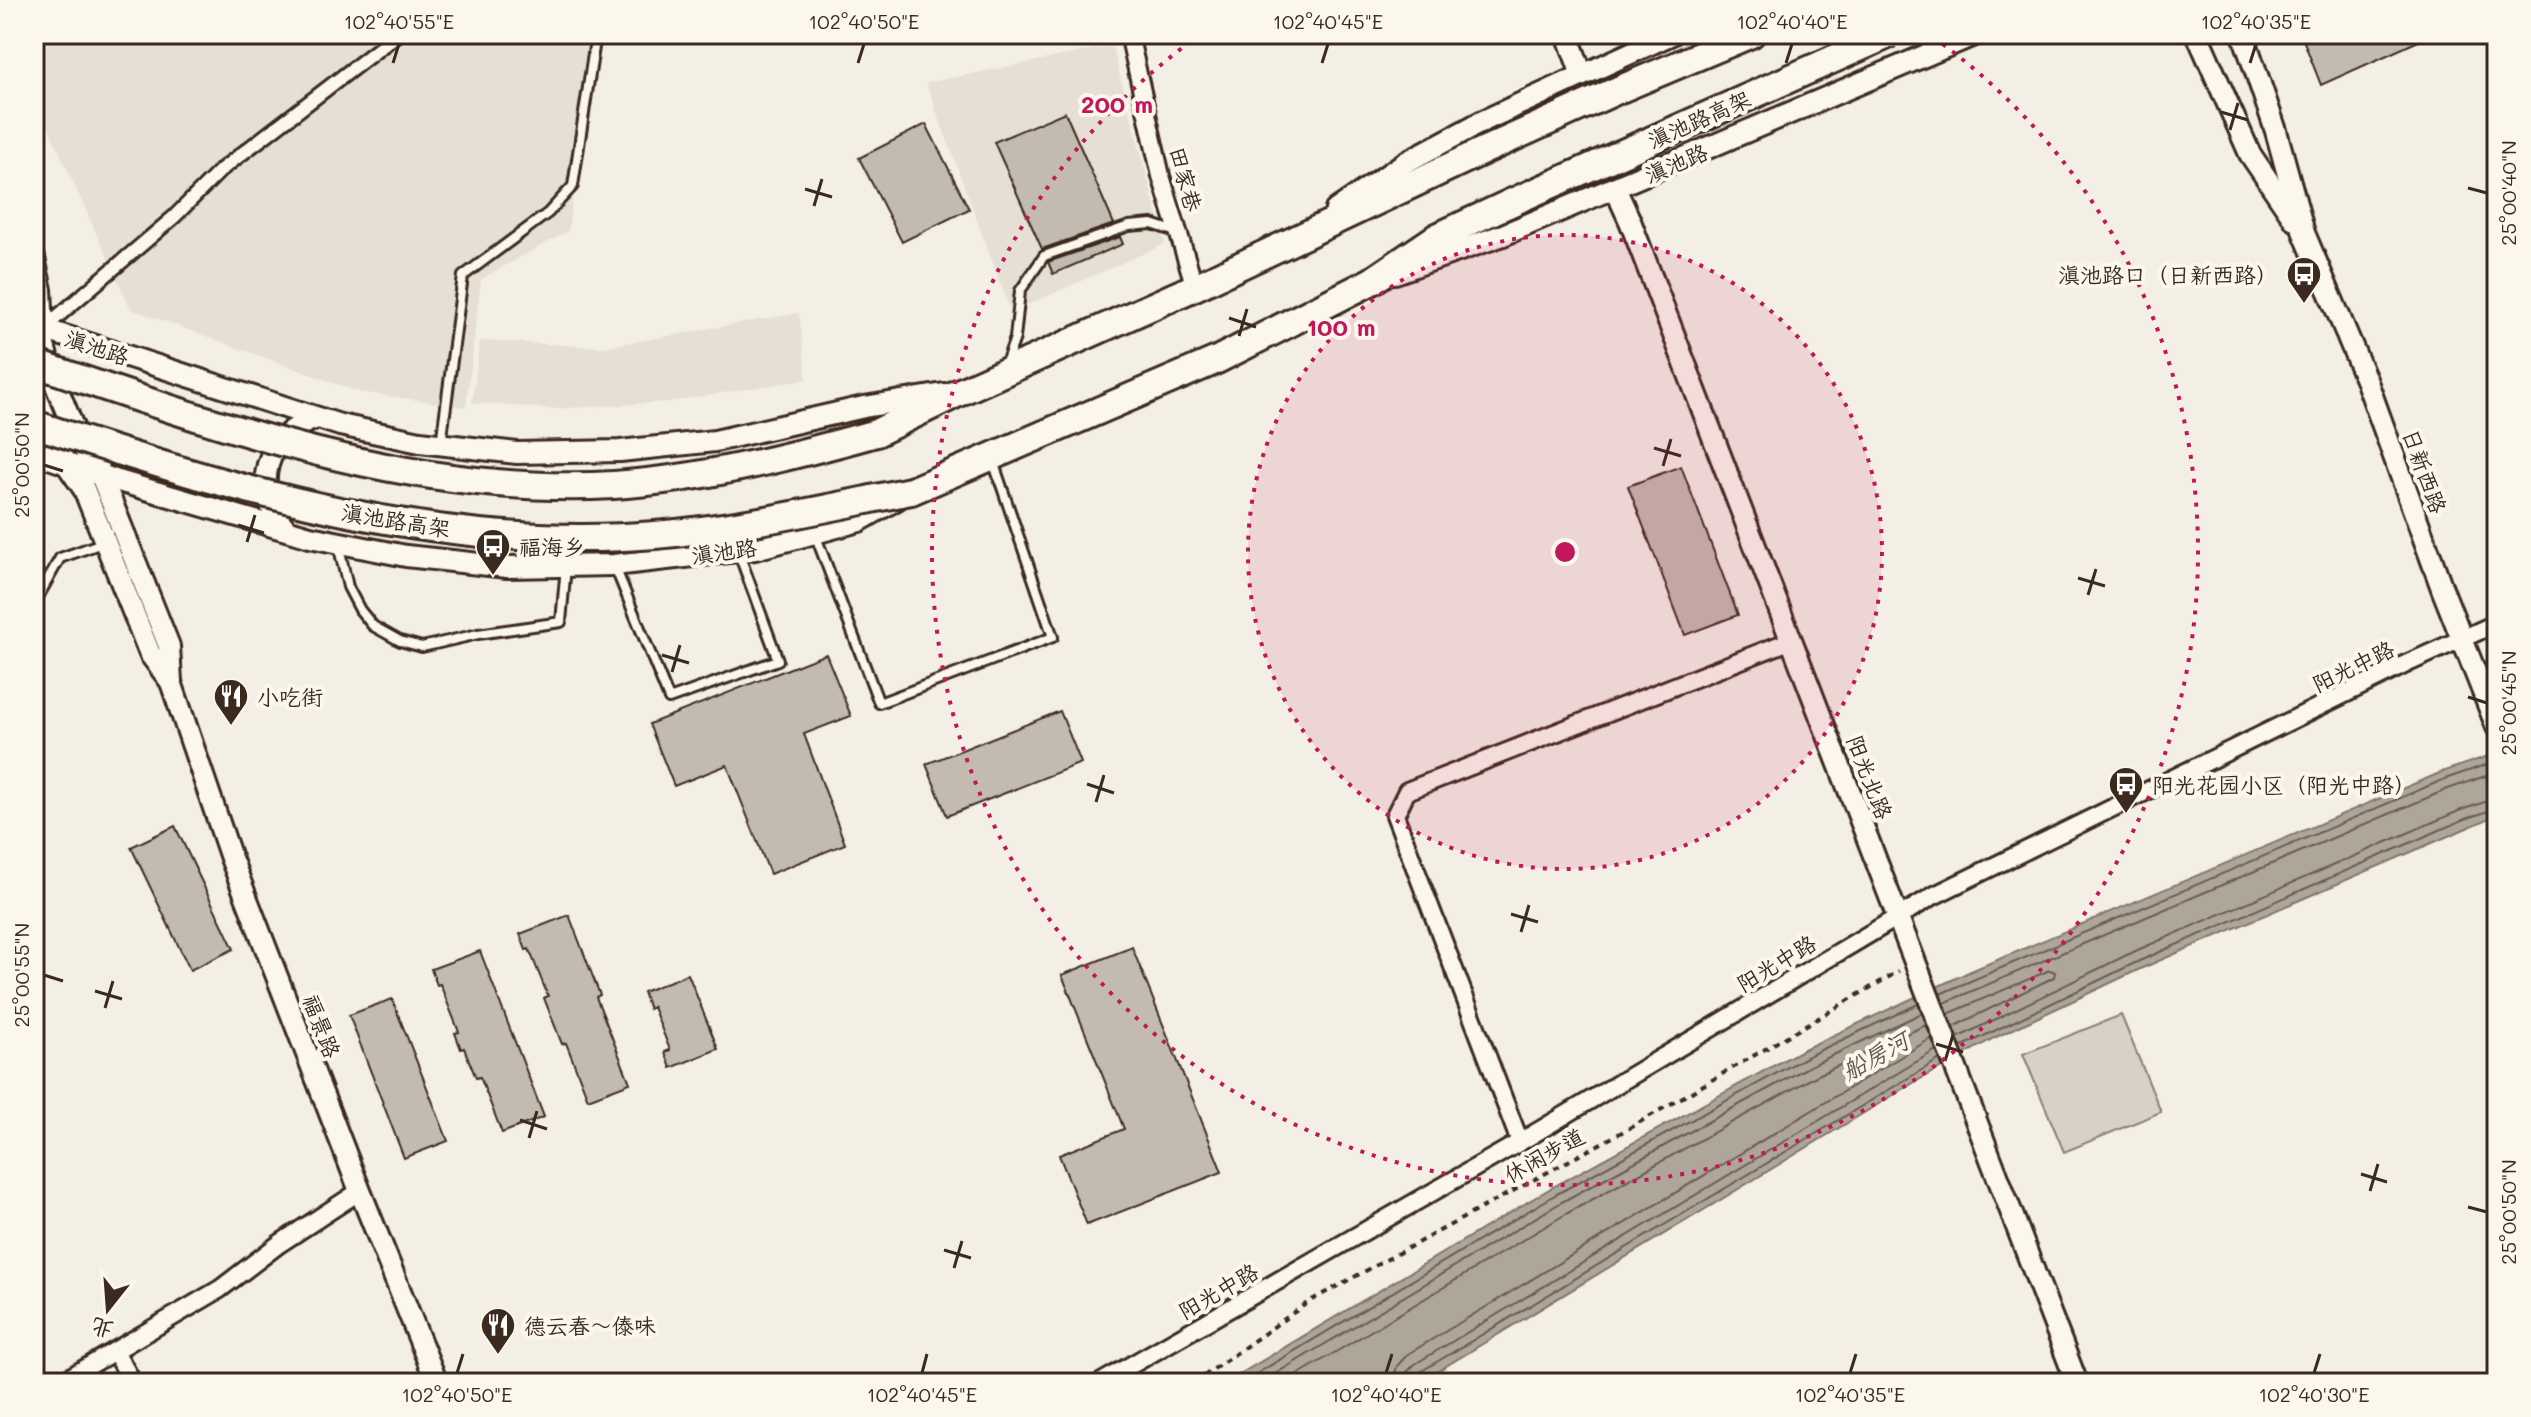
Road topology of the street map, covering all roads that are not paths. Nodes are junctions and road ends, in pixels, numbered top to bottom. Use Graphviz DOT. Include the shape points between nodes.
graph roads {
  1 [pos="398,34"];
  2 [pos="596,34"];
  3 [pos="1129,34"];
  4 [pos="1567,34"];
  5 [pos="1672,34"];
  6 [pos="1751,34"];
  7 [pos="1890,34"];
  8 [pos="1976,34"];
  9 [pos="2197,34"];
  10 [pos="2243,34"];
  11 [pos="1582,75"];
  12 [pos="1615,188"];
  13 [pos="1508,204"];
  14 [pos="1177,233"];
  15 [pos="2304,233"];
  16 [pos="1289,243"];
  17 [pos="34,258"];
  18 [pos="1372,281"];
  19 [pos="1195,287"];
  20 [pos="38,328"];
  21 [pos="34,363"];
  22 [pos="1002,373"];
  23 [pos="34,391"];
  24 [pos="960,392"];
  25 [pos="317,418"];
  26 [pos="34,424"];
  27 [pos="441,444"];
  28 [pos="34,453"];
  29 [pos="991,456"];
  30 [pos="67,464"];
  31 [pos="102,476"];
  32 [pos="911,491"];
  33 [pos="287,530"];
  34 [pos="815,533"];
  35 [pos="106,542"];
  36 [pos="338,543"];
  37 [pos="738,550"];
  38 [pos="614,565"];
  39 [pos="566,566"];
  40 [pos="34,604"];
  41 [pos="2497,623"];
  42 [pos="2462,639"];
  43 [pos="1792,640"];
  44 [pos="171,682"];
  45 [pos="2497,727"];
  46 [pos="1897,915"];
  47 [pos="1520,1142"];
  48 [pos="360,1191"];
  49 [pos="115,1351"];
  50 [pos="60,1383"];
  51 [pos="133,1383"];
  52 [pos="437,1383"];
  53 [pos="1100,1383"];
  54 [pos="2077,1383"];
  1 -- 20 [label="street" via="222,169 174,217"];
  2 -- 27 [label="lane" via="573,186 548,213 463,276"];
  3 -- 14 [label="street, 田家巷"];
  4 -- 11 [label="street"];
  5 -- 11 [label="street, 滇池路"];
  6 -- 16 [label="main road, 滇池路"];
  7 -- 13 [label="main road, 滇池路高架, bridge"];
  8 -- 12 [label="street, 滇池路"];
  9 -- 15 [label="street, 日新西路" via="2250,154"];
  10 -- 15 [label="street, 日新西路"];
  11 -- 16 [label="street, 滇池路" via="1406,162"];
  12 -- 18 [label="street, 滇池路"];
  12 -- 43 [label="street, 阳光北路"];
  13 -- 18 [label="main road, 滇池路" via="1437,237"];
  14 -- 19 [label="street, 田家巷"];
  14 -- 22 [label="lane" via="1152,224 1129,226 1044,256 1020,291 1015,338"];
  15 -- 42 [label="street, 日新西路" via="2367,382"];
  16 -- 19 [label="main road, 滇池路"];
  17 -- 20 [label="street, 福景路" via="41,290"];
  18 -- 29 [label="main road, 滇池路" via="1217,360"];
  19 -- 22 [label="main road, 滇池路"];
  20 -- 25 [label="street, 滇池路"];
  20 -- 31 [label="street, 福景路" via="79,442"];
  21 -- 24 [label="main road, 滇池路, bridge" via="271,440 368,465 532,484 613,485 790,457 876,433"];
  22 -- 24 [label="main road, 滇池路"];
  23 -- 30 [label="street, 福景路"];
  24 -- 27 [label="street, 滇池路" via="864,407 715,441 636,449 517,453"];
  25 -- 27 [label="street, 滇池路"];
  25 -- 33 [label="street" via="282,437 268,460 267,498"];
  26 -- 32 [label="main road, 滇池路高架, bridge" via="278,499 524,537 653,535"];
  28 -- 30 [label="street, 滇池路"];
  29 -- 32 [label="main road, 滇池路"];
  29 -- 34 [label="lane" via="1053,637 879,703"];
  30 -- 31 [label="street, 滇池路"];
  30 -- 35 [label="street, 福景路" via="84,489"];
  31 -- 33 [label="street, 滇池路"];
  31 -- 44 [label="street, 福景路" via="169,646"];
  32 -- 34 [label="street, 滇池路" via="859,521"];
  33 -- 36 [label="street, 滇池路"];
  34 -- 37 [label="street, 滇池路"];
  35 -- 40 [label="lane" via="60,558"];
  35 -- 44 [label="street, 福景路" via="150,654"];
  36 -- 39 [label="street, 滇池路" via="495,567"];
  36 -- 39 [label="lane" via="348,587 360,610 373,626 422,647 561,622"];
  37 -- 38 [label="street, 滇池路"];
  37 -- 38 [label="lane" via="778,660 669,699"];
  38 -- 39 [label="street, 滇池路"];
  41 -- 42 [label="street, 阳光中路"];
  42 -- 45 [label="street, 日新西路"];
  42 -- 46 [label="street, 阳光中路"];
  43 -- 46 [label="street, 阳光北路"];
  43 -- 47 [label="street" via="1407,791 1395,815"];
  44 -- 48 [label="street, 福景路" via="231,858"];
  46 -- 47 [label="street, 阳光中路"];
  46 -- 54 [label="street, 阳光北路"];
  47 -- 53 [label="street, 阳光中路"];
  48 -- 49 [label="street" via="220,1289"];
  48 -- 52 [label="street, 福景路"];
  49 -- 50 [label="street"];
  49 -- 51 [label="street"];
}
